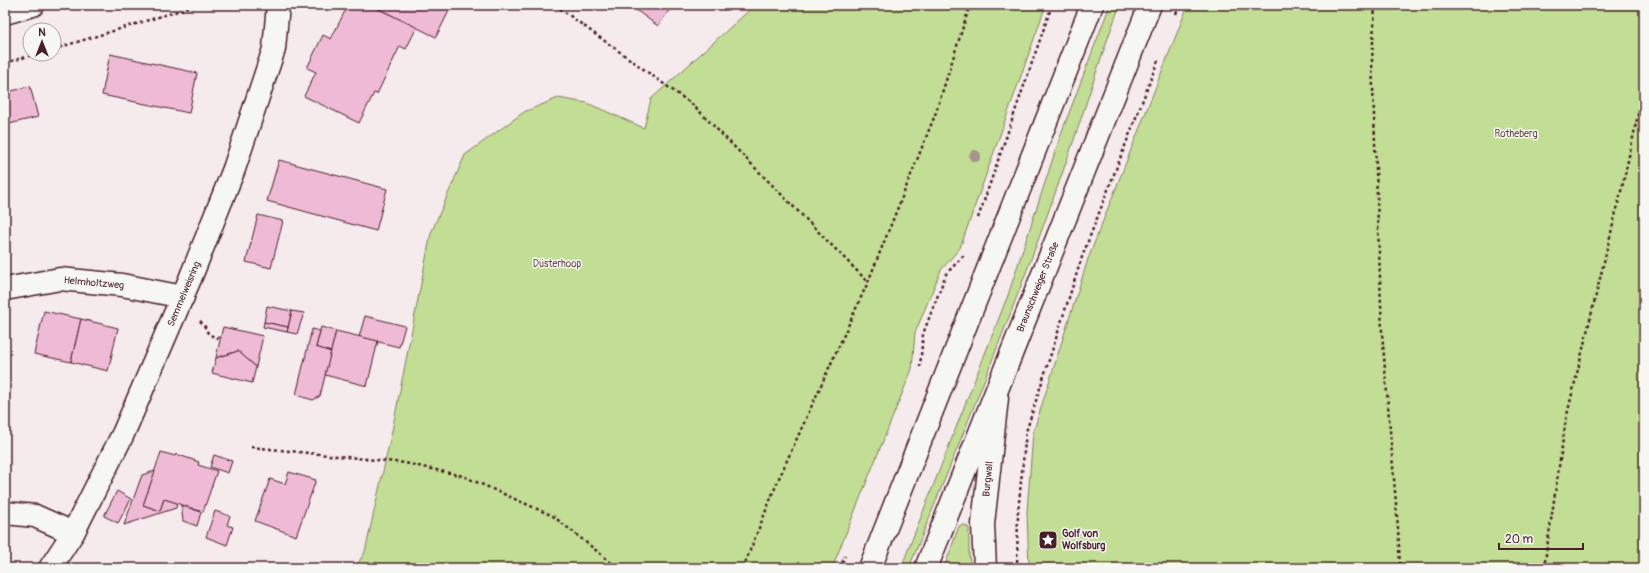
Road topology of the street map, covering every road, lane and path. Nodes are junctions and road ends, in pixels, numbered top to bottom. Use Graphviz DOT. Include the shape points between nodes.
graph roads {
  1 [pos="33,5"];
  2 [pos="194,5"];
  3 [pos="278,5"];
  4 [pos="555,5"];
  5 [pos="970,5"];
  6 [pos="1052,5"];
  7 [pos="1087,5"];
  8 [pos="1092,5"];
  9 [pos="1150,5"];
  10 [pos="1179,5"];
  11 [pos="1375,5"];
  12 [pos="5,13"];
  13 [pos="1174,20"];
  14 [pos="62,47"];
  15 [pos="1159,57"];
  16 [pos="22,58"];
  17 [pos="1070,61"];
  18 [pos="5,63"];
  19 [pos="1644,87"];
  20 [pos="977,223"];
  21 [pos="966,253"];
  22 [pos="868,282"];
  23 [pos="5,289"];
  24 [pos="183,297"];
  25 [pos="920,371"];
  26 [pos="998,389"];
  27 [pos="251,447"];
  28 [pos="5,513"];
  29 [pos="73,532"];
  30 [pos="847,550"];
  31 [pos="50,568"];
  32 [pos="618,568"];
  33 [pos="743,568"];
  34 [pos="840,568"];
  35 [pos="870,568"];
  36 [pos="926,568"];
  37 [pos="985,568"];
  38 [pos="1017,568"];
  39 [pos="1400,568"];
  40 [pos="1544,568"];
  1 -- 12 [label="main road"];
  2 -- 14 [label="path"];
  3 -- 24 [label="main road, Semmelweisring" via="274,49 234,169"];
  4 -- 22 [label="path" via="693,104"];
  5 -- 22 [label="path" via="935,115"];
  6 -- 20 [label="path"];
  7 -- 17 [label="main road"];
  8 -- 17 [label="main road"];
  9 -- 26 [label="main road, Braunschweiger Straße"];
  10 -- 13 [label="path"];
  11 -- 39 [label="path" via="1372,61 1382,332"];
  15 -- 38 [label="path" via="1082,257 1026,432 1018,512"];
  16 -- 18 [label="path"];
  17 -- 35 [label="main road"];
  19 -- 40 [label="path" via="1566,420"];
  21 -- 25 [label="path" via="946,274 938,294 923,334"];
  22 -- 33 [label="path" via="779,478"];
  23 -- 24 [label="main road, Helmholtzweg" via="60,280 122,285"];
  24 -- 29 [label="main road, Semmelweisring" via="123,434"];
  26 -- 36 [label="main road, Braunschweiger Straße"];
  26 -- 37 [label="main road, Burgwall" via="983,524"];
  27 -- 32 [label="path" via="405,463 463,476 553,516"];
  28 -- 29 [label="main road" via="35,516"];
  29 -- 31 [label="main road, Semmelweisring"];
  30 -- 34 [label="path"];
}
